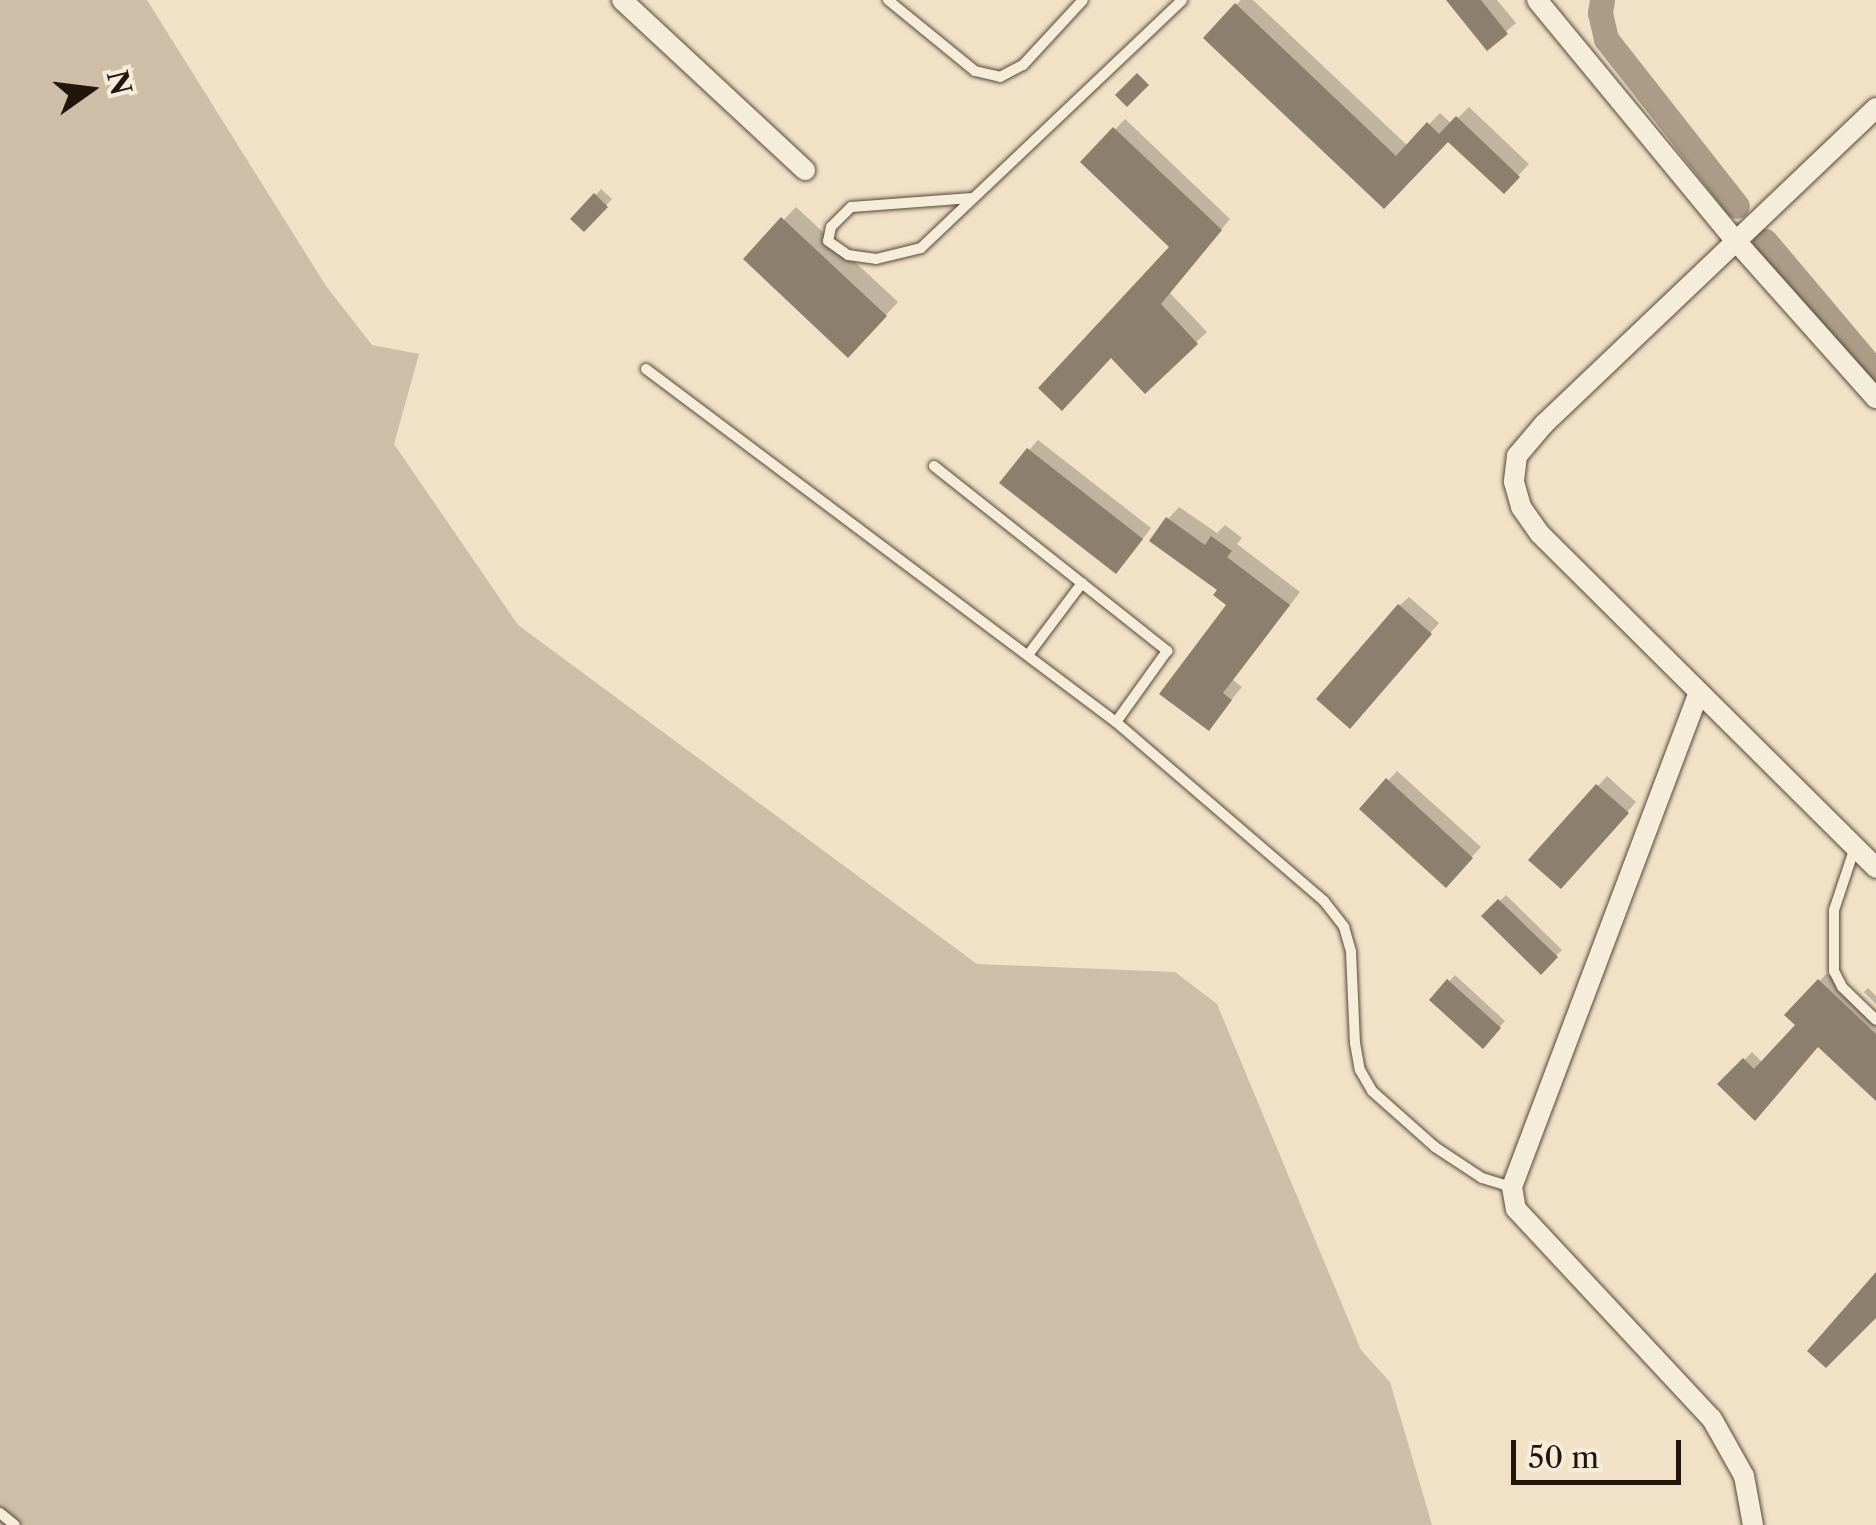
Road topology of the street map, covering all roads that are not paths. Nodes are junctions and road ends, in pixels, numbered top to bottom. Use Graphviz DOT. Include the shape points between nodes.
graph roads {
  1 [pos="622,0"];
  2 [pos="888,0"];
  3 [pos="1083,0"];
  4 [pos="1182,0"];
  5 [pos="1537,0"];
  6 [pos="1876,108"];
  7 [pos="804,170"];
  8 [pos="972,198"];
  9 [pos="1735,240"];
  10 [pos="646,369"];
  11 [pos="1876,398"];
  12 [pos="934,466"];
  13 [pos="1082,583"];
  14 [pos="1028,656"];
  15 [pos="1700,692"];
  16 [pos="1116,722"];
  17 [pos="1855,847"];
  18 [pos="1876,868"];
  19 [pos="1876,1020"];
  20 [pos="1512,1188"];
  21 [pos="0,1513"];
  22 [pos="15,1525"];
  23 [pos="1753,1525"];
  1 -- 7 [label="street"];
  2 -- 3 [label="lane" via="975,71 1000,77 1023,65"];
  4 -- 8 [label="lane"];
  5 -- 9 [label="street"];
  6 -- 9 [label="street"];
  8 -- 8 [label="lane" via="920,248 900,256 848,255 828,241 831,227 850,207"];
  9 -- 11 [label="street"];
  9 -- 15 [label="street" via="1544,424 1517,456 1514,482 1540,534"];
  10 -- 14 [label="lane"];
  12 -- 13 [label="lane"];
  13 -- 14 [label="lane"];
  13 -- 16 [label="lane" via="1167,650"];
  14 -- 16 [label="lane"];
  15 -- 17 [label="street"];
  15 -- 20 [label="street"];
  16 -- 20 [label="lane" via="1338,916 1356,978 1360,1070 1372,1091 1435,1146 1482,1178"];
  17 -- 18 [label="street"];
  17 -- 19 [label="lane" via="1834,910 1834,971"];
  20 -- 23 [label="street" via="1516,1209 1712,1419 1744,1476"];
  21 -- 22 [label="lane"];
}
